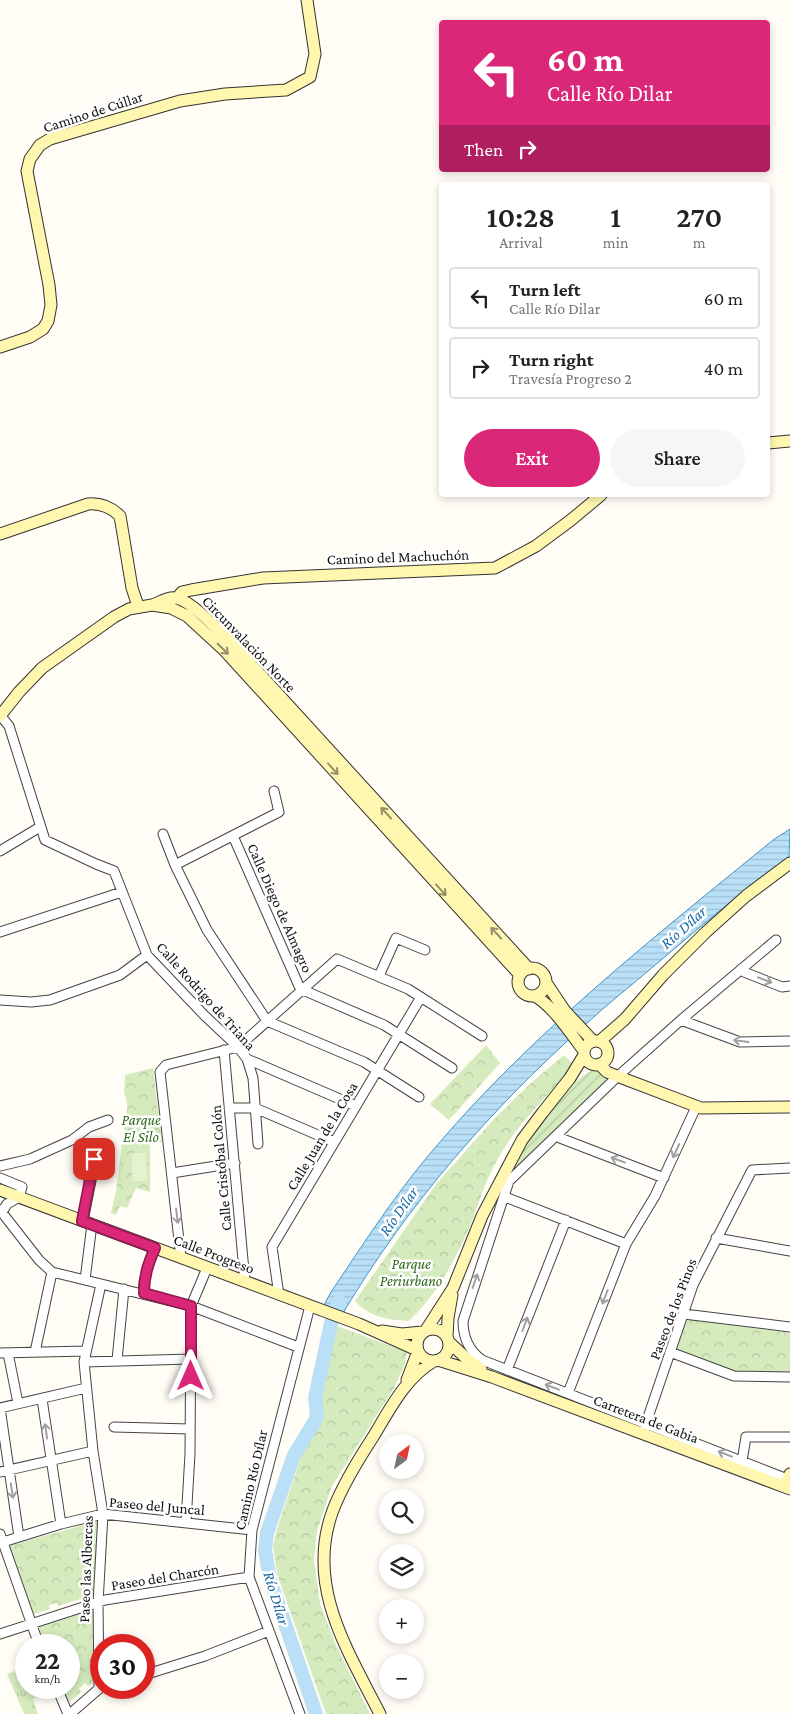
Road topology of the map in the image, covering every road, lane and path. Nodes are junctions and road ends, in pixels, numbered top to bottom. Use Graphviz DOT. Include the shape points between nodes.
graph roads {
  1 [pos="307,0"];
  2 [pos="0,347"];
  3 [pos="790,441"];
  4 [pos="770,443"];
  5 [pos="598,497"];
  6 [pos="0,534"];
  7 [pos="177,598"];
  8 [pos="152,605"];
  9 [pos="138,606"];
  10 [pos="187,616"];
  11 [pos="0,715"];
  12 [pos="274,791"];
  13 [pos="40,827"];
  14 [pos="163,834"];
  15 [pos="233,836"];
  16 [pos="0,851"];
  17 [pos="790,863"];
  18 [pos="175,865"];
  19 [pos="122,892"];
  20 [pos="0,932"];
  21 [pos="776,940"];
  22 [pos="425,950"];
  23 [pos="147,955"];
  24 [pos="742,970"];
  25 [pos="524,972"];
  26 [pos="379,976"];
  27 [pos="546,984"];
  28 [pos="790,986"];
  29 [pos="303,990"];
  30 [pos="535,996"];
  31 [pos="421,997"];
  32 [pos="0,1000"];
  33 [pos="561,1014"];
  34 [pos="681,1020"];
  35 [pos="267,1021"];
  36 [pos="577,1033"];
  37 [pos="399,1034"];
  38 [pos="482,1036"];
  39 [pos="790,1041"];
  40 [pos="238,1047"];
  41 [pos="224,1050"];
  42 [pos="584,1053"];
  43 [pos="600,1053"];
  44 [pos="247,1059"];
  45 [pos="452,1068"];
  46 [pos="377,1070"];
  47 [pos="618,1076"];
  48 [pos="570,1078"];
  49 [pos="419,1097"];
  50 [pos="356,1106"];
  51 [pos="696,1107"];
  52 [pos="790,1107"];
  53 [pos="229,1108"];
  54 [pos="255,1108"];
  55 [pos="108,1120"];
  56 [pos="557,1135"];
  57 [pos="334,1142"];
  58 [pos="258,1144"];
  59 [pos="96,1151"];
  60 [pos="235,1163"];
  61 [pos="0,1166"];
  62 [pos="790,1168"];
  63 [pos="172,1173"];
  64 [pos="0,1178"];
  65 [pos="664,1178"];
  66 [pos="1,1192"];
  67 [pos="19,1197"];
  68 [pos="505,1197"];
  69 [pos="1,1210"];
  70 [pos="566,1220"];
  71 [pos="87,1223"];
  72 [pos="716,1238"];
  73 [pos="626,1244"];
  74 [pos="155,1248"];
  75 [pos="790,1251"];
  76 [pos="181,1258"];
  77 [pos="207,1268"];
  78 [pos="52,1272"];
  79 [pos="85,1280"];
  80 [pos="245,1282"];
  81 [pos="101,1284"];
  82 [pos="453,1288"];
  83 [pos="124,1289"];
  84 [pos="144,1293"];
  85 [pos="279,1295"];
  86 [pos="191,1306"];
  87 [pos="314,1308"];
  88 [pos="684,1314"];
  89 [pos="358,1324"];
  90 [pos="790,1328"];
  91 [pos="424,1331"];
  92 [pos="448,1340"];
  93 [pos="298,1347"];
  94 [pos="418,1350"];
  95 [pos="86,1351"];
  96 [pos="35,1352"];
  97 [pos="670,1352"];
  98 [pos="4,1353"];
  99 [pos="191,1359"];
  100 [pos="117,1360"];
  101 [pos="436,1360"];
  102 [pos="84,1362"];
  103 [pos="508,1370"];
  104 [pos="492,1377"];
  105 [pos="790,1377"];
  106 [pos="406,1384"];
  107 [pos="86,1388"];
  108 [pos="568,1393"];
  109 [pos="42,1399"];
  110 [pos="18,1403"];
  111 [pos="0,1408"];
  112 [pos="114,1427"];
  113 [pos="644,1428"];
  114 [pos="190,1429"];
  115 [pos="790,1437"];
  116 [pos="93,1451"];
  117 [pos="742,1461"];
  118 [pos="50,1462"];
  119 [pos="4,1471"];
  120 [pos="788,1482"];
  121 [pos="103,1514"];
  122 [pos="186,1522"];
  123 [pos="61,1524"];
  124 [pos="252,1530"];
  125 [pos="19,1537"];
  126 [pos="1,1538"];
  127 [pos="249,1576"];
  128 [pos="98,1602"];
  129 [pos="30,1623"];
  130 [pos="269,1631"];
  131 [pos="0,1634"];
  132 [pos="34,1634"];
  133 [pos="99,1634"];
  134 [pos="155,1672"];
  135 [pos="90,1696"];
  136 [pos="62,1699"];
  137 [pos="69,1714"];
  138 [pos="300,1714"];
  139 [pos="380,1714"];
  1 -- 2 [label="street, Camino de Cúllar" via="315,54 310,77 286,90 180,101 50,139 36,150 28,165 28,179 51,305 43,329"];
  3 -- 4 [label="street"];
  5 -- 7 [label="street, Camino del Machuchón" via="536,546 495,568 263,578 182,592"];
  6 -- 9 [label="street" via="88,504 110,508 120,516"];
  7 -- 8 [label="street, Circunvalación Norte"];
  7 -- 10 [label="street"];
  25 -- 7 [label="street, Circunvalación Norte, one-way" via="227,638 188,603"];
  8 -- 9 [label="street"];
  8 -- 10 [label="street, Circunvalación Norte" via="171,608"];
  9 -- 11 [label="street" via="114,617 42,668"];
  10 -- 25 [label="street, Circunvalación Norte, one-way" via="225,651"];
  11 -- 13 [label="street, Calle Rodrigo de Triana" via="8,726"];
  12 -- 15 [label="street" via="279,812"];
  13 -- 16 [label="street"];
  13 -- 19 [label="street, Calle Rodrigo de Triana" via="45,840 114,871"];
  14 -- 18 [label="street"];
  15 -- 18 [label="street"];
  15 -- 29 [label="street, Calle Diego de Almagro"];
  17 -- 43 [label="street" via="706,932 625,1019"];
  18 -- 35 [label="street" via="207,930"];
  19 -- 20 [label="street"];
  19 -- 23 [label="street, Calle Rodrigo de Triana"];
  21 -- 24 [label="street"];
  22 -- 26 [label="street" via="396,938"];
  23 -- 32 [label="street" via="120,975 50,1000"];
  23 -- 40 [label="street, Calle Rodrigo de Triana"];
  24 -- 28 [label="street, one-way" via="782,986"];
  24 -- 34 [label="street"];
  25 -- 27 [label="street" via="538,969 545,975"];
  25 -- 30 [label="street" via="518,982 520,989 528,996"];
  26 -- 29 [label="street" via="337,959"];
  26 -- 31 [label="street"];
  27 -- 30 [label="street" via="543,992"];
  27 -- 33 [label="street"];
  29 -- 35 [label="street"];
  29 -- 37 [label="street"];
  30 -- 33 [label="street"];
  31 -- 37 [label="street, Calle Juan de la Cosa"];
  31 -- 38 [label="street"];
  33 -- 36 [label="street"];
  39 -- 34 [label="street, one-way" via="740,1042"];
  34 -- 47 [label="street"];
  35 -- 40 [label="street"];
  35 -- 46 [label="street"];
  36 -- 42 [label="street"];
  36 -- 43 [label="street"];
  37 -- 45 [label="street"];
  37 -- 46 [label="street, Calle Juan de la Cosa"];
  40 -- 41 [label="street"];
  40 -- 44 [label="street, Calle Rodrigo de Triana"];
  41 -- 53 [label="street, Calle Cristóbal Colón"];
  41 -- 63 [label="street" via="166,1065 160,1072"];
  42 -- 43 [label="street" via="587,1045"];
  42 -- 43 [label="street" via="589,1062"];
  42 -- 48 [label="street"];
  43 -- 47 [label="street" via="607,1072"];
  43 -- 48 [label="street"];
  44 -- 50 [label="street"];
  44 -- 54 [label="street, Calle Rodrigo de Triana" via="253,1078"];
  46 -- 49 [label="street"];
  46 -- 50 [label="street, Calle Juan de la Cosa"];
  47 -- 51 [label="street"];
  47 -- 56 [label="street"];
  48 -- 82 [label="street" via="522,1140 502,1175"];
  50 -- 57 [label="street, Calle Juan de la Cosa"];
  51 -- 52 [label="street"];
  51 -- 65 [label="street, one-way"];
  53 -- 54 [label="street"];
  53 -- 60 [label="street, Calle Cristóbal Colón"];
  54 -- 57 [label="street"];
  54 -- 58 [label="street, Calle Rodrigo de Triana"];
  55 -- 61 [label="street" via="30,1159"];
  65 -- 56 [label="street, one-way"];
  56 -- 68 [label="street" via="509,1181"];
  57 -- 85 [label="street, Calle Juan de la Cosa" via="272,1247"];
  59 -- 71 [label="street"];
  60 -- 63 [label="street"];
  60 -- 80 [label="street, Calle Cristóbal Colón"];
  62 -- 72 [label="street, Paseo de los Pinos" via="752,1170"];
  63 -- 76 [label="street, one-way"];
  64 -- 67 [label="street" via="22,1187"];
  65 -- 73 [label="street"];
  66 -- 67 [label="street, Calle Progreso"];
  67 -- 69 [label="street"];
  67 -- 71 [label="street, Calle Progreso"];
  68 -- 70 [label="street"];
  103 -- 68 [label="street, one-way" via="476,1356 466,1342 463,1321"];
  69 -- 78 [label="street"];
  70 -- 73 [label="street"];
  103 -- 70 [label="street, one-way"];
  71 -- 74 [label="street, Calle Progreso"];
  71 -- 79 [label="street"];
  72 -- 75 [label="street"];
  72 -- 88 [label="street, Paseo de los Pinos" via="693,1285"];
  73 -- 108 [label="street, one-way"];
  74 -- 76 [label="street, Calle Progreso"];
  74 -- 84 [label="street" via="144,1276"];
  76 -- 77 [label="street, Calle Progreso"];
  77 -- 80 [label="street, Calle Progreso"];
  77 -- 86 [label="street"];
  78 -- 79 [label="street"];
  78 -- 96 [label="street"];
  79 -- 81 [label="street"];
  80 -- 85 [label="street, Calle Progreso"];
  81 -- 83 [label="street"];
  81 -- 95 [label="street, Paseo las Albercas"];
  82 -- 91 [label="street"];
  82 -- 92 [label="street"];
  83 -- 84 [label="street"];
  83 -- 100 [label="street"];
  84 -- 86 [label="street"];
  85 -- 87 [label="street, Calle Progreso"];
  86 -- 93 [label="street"];
  86 -- 99 [label="street"];
  87 -- 89 [label="street, Calle Progreso"];
  87 -- 93 [label="street, Camino Río Dílar"];
  88 -- 90 [label="street"];
  88 -- 97 [label="street, Paseo de los Pinos"];
  89 -- 91 [label="street" via="402,1334"];
  89 -- 94 [label="street"];
  91 -- 92 [label="street" via="439,1330"];
  91 -- 94 [label="street" via="417,1340"];
  92 -- 101 [label="street" via="446,1354"];
  92 -- 104 [label="street, Carretera de Gabia"];
  93 -- 124 [label="street, Camino Río Dílar"];
  94 -- 101 [label="street" via="426,1359"];
  94 -- 106 [label="street"];
  95 -- 96 [label="street"];
  95 -- 102 [label="street, Paseo las Albercas"];
  96 -- 98 [label="street"];
  97 -- 105 [label="street" via="734,1376"];
  97 -- 113 [label="street, Paseo de los Pinos"];
  98 -- 110 [label="street"];
  99 -- 100 [label="street"];
  99 -- 114 [label="street"];
  100 -- 102 [label="street"];
  101 -- 104 [label="street, Carretera de Gabia"];
  101 -- 106 [label="street"];
  102 -- 107 [label="street, Paseo las Albercas"];
  108 -- 103 [label="street, one-way"];
  104 -- 113 [label="street, Carretera de Gabia"];
  106 -- 139 [label="street" via="344,1485 332,1511 323,1557 329,1606 345,1646"];
  107 -- 109 [label="street"];
  107 -- 116 [label="street, Paseo las Albercas"];
  108 -- 113 [label="street"];
  109 -- 110 [label="street"];
  118 -- 109 [label="street, one-way"];
  110 -- 111 [label="street"];
  111 -- 119 [label="street"];
  112 -- 114 [label="street"];
  117 -- 113 [label="street, one-way"];
  113 -- 120 [label="street, Carretera de Gabia"];
  114 -- 122 [label="street"];
  115 -- 117 [label="street" via="746,1437"];
  116 -- 118 [label="street"];
  116 -- 121 [label="street, Paseo las Albercas"];
  117 -- 120 [label="street"];
  118 -- 119 [label="street"];
  118 -- 123 [label="street"];
  119 -- 125 [label="street, one-way"];
  121 -- 122 [label="street, Paseo del Juncal"];
  121 -- 123 [label="street, Paseo del Juncal"];
  121 -- 128 [label="street, Paseo las Albercas"];
  122 -- 124 [label="street, Paseo del Juncal"];
  123 -- 125 [label="street, Paseo del Juncal"];
  124 -- 127 [label="street, Camino Río Dílar"];
  125 -- 126 [label="street, Paseo del Juncal"];
  126 -- 129 [label="street"];
  127 -- 128 [label="street, Paseo del Charcón"];
  127 -- 130 [label="street, Camino Río Dílar"];
  128 -- 129 [label="street, Paseo del Charcón"];
  128 -- 133 [label="street, Paseo las Albercas"];
  129 -- 131 [label="street, Paseo del Charcón"];
  129 -- 132 [label="street"];
  130 -- 134 [label="street"];
  130 -- 138 [label="street, Camino Río Dílar"];
  135 -- 137 [label="street"];
  136 -- 137 [label="street"];
}
